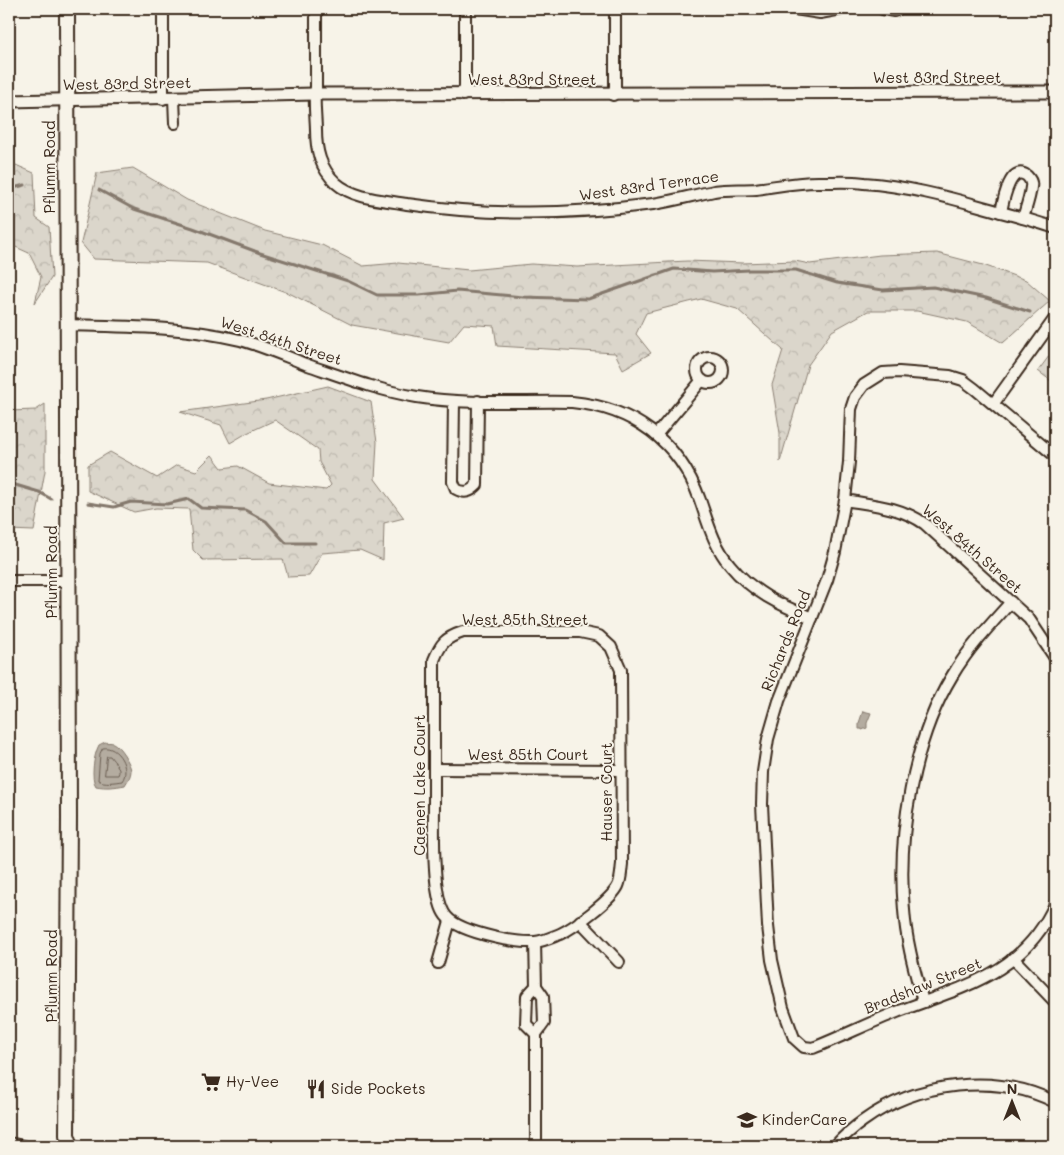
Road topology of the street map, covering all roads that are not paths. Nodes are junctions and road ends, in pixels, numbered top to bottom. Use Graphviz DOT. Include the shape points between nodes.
graph roads {
  1 [pos="66,9"];
  2 [pos="163,9"];
  3 [pos="316,9"];
  4 [pos="466,9"];
  5 [pos="616,9"];
  6 [pos="795,9"];
  7 [pos="842,9"];
  8 [pos="883,9"];
  9 [pos="898,9"];
  10 [pos="1055,92"];
  11 [pos="314,94"];
  12 [pos="463,94"];
  13 [pos="613,94"];
  14 [pos="169,98"];
  15 [pos="67,100"];
  16 [pos="9,101"];
  17 [pos="175,123"];
  18 [pos="1001,212"];
  19 [pos="1023,218"];
  20 [pos="1055,228"];
  21 [pos="1055,318"];
  22 [pos="66,325"];
  23 [pos="702,380"];
  24 [pos="454,401"];
  25 [pos="478,401"];
  26 [pos="994,403"];
  27 [pos="656,435"];
  28 [pos="1055,456"];
  29 [pos="845,500"];
  30 [pos="9,581"];
  31 [pos="69,581"];
  32 [pos="1011,602"];
  33 [pos="812,618"];
  34 [pos="439,647"];
  35 [pos="612,647"];
  36 [pos="1055,658"];
  37 [pos="434,769"];
  38 [pos="622,770"];
  39 [pos="1055,904"];
  40 [pos="450,921"];
  41 [pos="580,921"];
  42 [pos="535,942"];
  43 [pos="1013,958"];
  44 [pos="619,962"];
  45 [pos="438,963"];
  46 [pos="536,986"];
  47 [pos="923,1002"];
  48 [pos="1055,1002"];
  49 [pos="536,1034"];
  50 [pos="804,1047"];
  51 [pos="1055,1102"];
  52 [pos="66,1142"];
  53 [pos="9,1143"];
  54 [pos="23,1146"];
  55 [pos="536,1146"];
  56 [pos="834,1146"];
  1 -- 15 [label="main road, Pflumm Road"];
  2 -- 14 [label="street"];
  3 -- 11 [label="street, West 83rd Terrace"];
  4 -- 12 [label="street"];
  5 -- 13 [label="street"];
  6 -- 7 [label="street" via="820,13"];
  8 -- 9 [label="street" via="894,12"];
  10 -- 13 [label="street, West 83rd Street"];
  11 -- 12 [label="street, West 83rd Street"];
  11 -- 14 [label="street, West 83rd Street"];
  11 -- 18 [label="street, West 83rd Terrace" via="316,143 324,169 335,182 353,192 394,202 499,212 566,212 654,203 716,191 821,182 863,182 938,195"];
  12 -- 13 [label="street, West 83rd Street"];
  14 -- 15 [label="street, West 83rd Street"];
  14 -- 17 [label="street"];
  15 -- 16 [label="street, West 83rd Street"];
  15 -- 22 [label="main road, Pflumm Road"];
  18 -- 19 [label="street, West 83rd Terrace"];
  18 -- 19 [label="street" via="1013,177 1025,174 1032,185"];
  19 -- 20 [label="street, West 83rd Terrace"];
  21 -- 26 [label="street"];
  22 -- 24 [label="street, West 84th Street" via="204,332 264,348 395,392"];
  22 -- 31 [label="main road, Pflumm Road"];
  23 -- 27 [label="street"];
  24 -- 25 [label="street, West 84th Street"];
  24 -- 25 [label="street" via="453,482 462,493 477,485"];
  25 -- 27 [label="street, West 84th Street" via="590,403 630,417"];
  26 -- 28 [label="street, Richards Road"];
  26 -- 29 [label="street, Richards Road" via="963,380 950,376 883,373 864,385 851,410"];
  27 -- 33 [label="street, West 84th Street" via="672,449 690,476 716,545 728,564 759,593"];
  29 -- 32 [label="street, West 84th Street" via="913,516"];
  29 -- 33 [label="street, Richards Road" via="835,552"];
  30 -- 31 [label="street"];
  31 -- 52 [label="main road, Pflumm Road"];
  32 -- 36 [label="street, West 84th Street" via="1029,619"];
  32 -- 47 [label="street" via="968,651 951,677 933,715 914,776 903,847 902,879 910,950"];
  33 -- 50 [label="street, Richards Road" via="773,720 764,764 762,804 772,960 794,1038"];
  34 -- 35 [label="street, West 85th Street" via="449,636 463,632 580,632 599,636"];
  34 -- 37 [label="street, Caenen Lake Court" via="434,660"];
  35 -- 38 [label="street, Hauser Court" via="621,670"];
  37 -- 38 [label="street, West 85th Court"];
  37 -- 40 [label="street, Caenen Lake Court" via="436,872 440,903"];
  38 -- 41 [label="street, Hauser Court" via="619,884"];
  39 -- 43 [label="street, Bradshaw Street" via="1039,933"];
  40 -- 42 [label="street" via="489,937"];
  40 -- 45 [label="street"];
  41 -- 42 [label="street, Hauser Court" via="547,940"];
  41 -- 44 [label="street"];
  42 -- 46 [label="street"];
  43 -- 47 [label="street, Bradshaw Street" via="996,973"];
  43 -- 48 [label="street"];
  46 -- 49 [label="street" via="543,996 544,1024"];
  46 -- 49 [label="street" via="527,996 526,1024"];
  47 -- 50 [label="street, Bradshaw Street" via="813,1048"];
  49 -- 55 [label="street"];
  51 -- 56 [label="street" via="1009,1086 974,1084 920,1092 862,1121"];
  53 -- 54 [label="street"];
}
